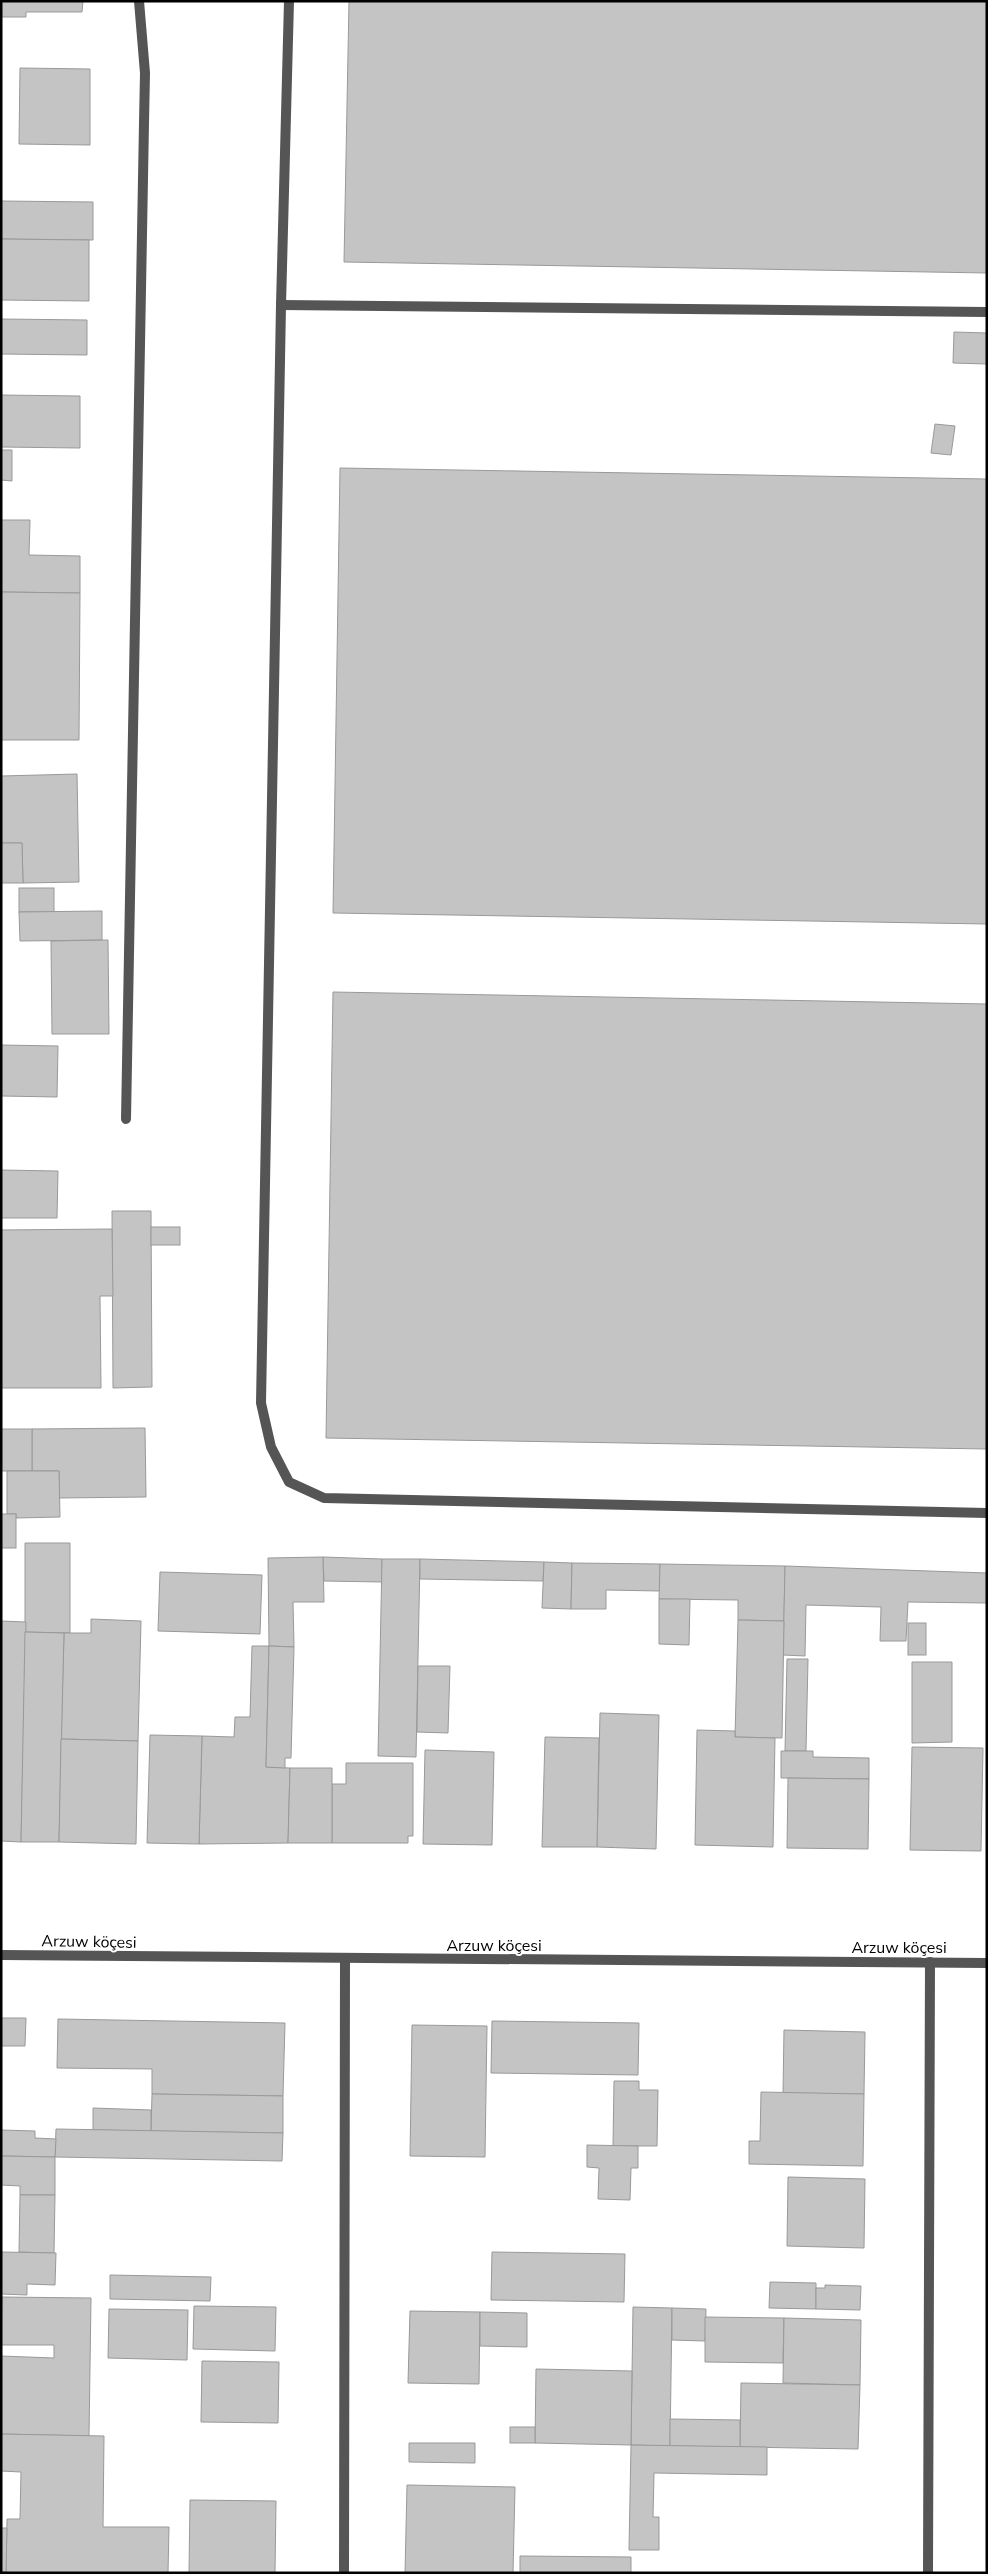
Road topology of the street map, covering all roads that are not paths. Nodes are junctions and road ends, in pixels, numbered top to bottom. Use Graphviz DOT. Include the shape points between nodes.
graph roads {
  1 [pos="138,1"];
  2 [pos="289,1"];
  3 [pos="281,305"];
  4 [pos="987,312"];
  5 [pos="126,1119"];
  6 [pos="987,1513"];
  7 [pos="1,1955"];
  8 [pos="345,1959"];
  9 [pos="930,1962"];
  10 [pos="987,1963"];
  11 [pos="344,2573"];
  12 [pos="928,2573"];
  1 -- 5 [label="street" via="145,73"];
  2 -- 3 [label="street"];
  3 -- 4 [label="street"];
  3 -- 6 [label="street" via="261,1403 271,1446 289,1482 324,1498"];
  7 -- 8 [label="street, Arzuw köçesi"];
  8 -- 9 [label="street, Arzuw köçesi"];
  8 -- 11 [label="street"];
  9 -- 10 [label="street, Arzuw köçesi"];
  9 -- 12 [label="street"];
}
